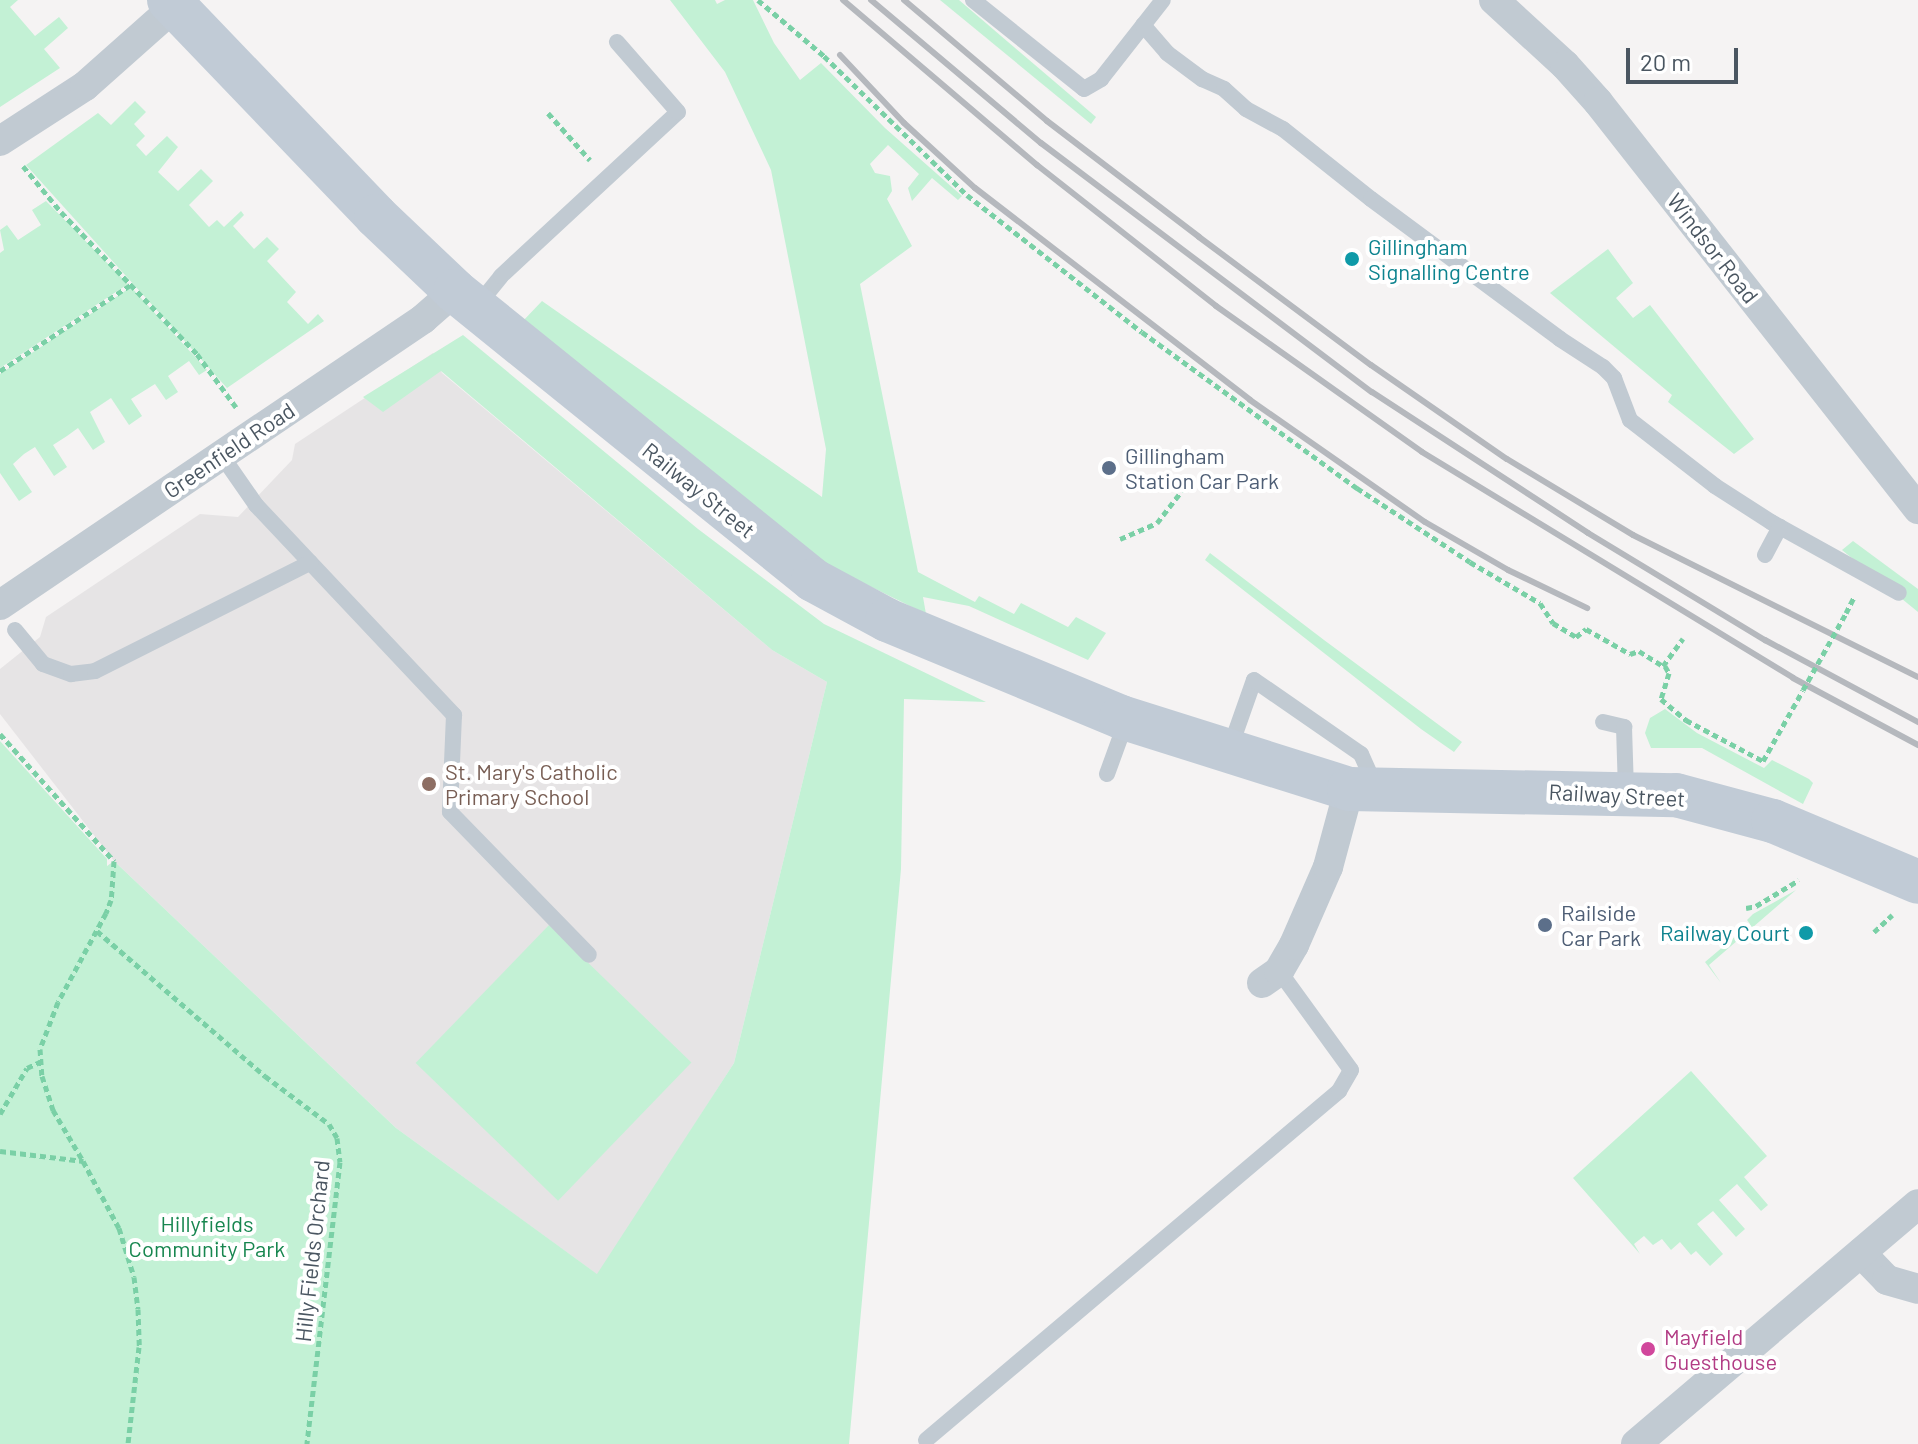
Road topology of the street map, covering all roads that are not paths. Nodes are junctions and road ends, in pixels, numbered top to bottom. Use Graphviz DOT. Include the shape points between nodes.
graph roads {
  1 [pos="973,0"];
  2 [pos="1163,0"];
  3 [pos="1494,0"];
  4 [pos="172,3"];
  5 [pos="1143,25"];
  6 [pos="617,42"];
  7 [pos="0,141"];
  8 [pos="465,299"];
  9 [pos="222,456"];
  10 [pos="1918,509"];
  11 [pos="1780,527"];
  12 [pos="1765,555"];
  13 [pos="310,563"];
  14 [pos="1899,593"];
  15 [pos="8,618"];
  16 [pos="1127,719"];
  17 [pos="1603,722"];
  18 [pos="1228,752"];
  19 [pos="1107,774"];
  20 [pos="1363,789"];
  21 [pos="1626,793"];
  22 [pos="1905,898"];
  23 [pos="589,955"];
  24 [pos="1271,977"];
  25 [pos="1918,1204"];
  26 [pos="1861,1253"];
  27 [pos="1918,1289"];
  28 [pos="926,1440"];
  29 [pos="1636,1444"];
  1 -- 5 [label="lane" via="1084,89 1099,82"];
  2 -- 5 [label="lane"];
  3 -- 10 [label="street, Windsor Road" via="1598,102"];
  4 -- 7 [label="street" via="85,86"];
  4 -- 8 [label="street, Railway Street" via="376,216"];
  5 -- 11 [label="lane" via="1167,53 1283,129 1603,367 1614,378 1633,423 1715,486"];
  6 -- 8 [label="lane" via="678,112 501,276"];
  8 -- 9 [label="street, Greenfield Road" via="423,319"];
  8 -- 16 [label="street, Railway Street" via="813,580 887,620"];
  9 -- 13 [label="lane" via="256,505"];
  9 -- 15 [label="street, Greenfield Road"];
  11 -- 12 [label="lane"];
  11 -- 14 [label="lane"];
  13 -- 15 [label="lane" via="95,671 71,674 43,664"];
  13 -- 23 [label="lane" via="454,715 450,812"];
  16 -- 18 [label="street, Railway Street"];
  16 -- 19 [label="lane"];
  17 -- 21 [label="lane" via="1624,727"];
  18 -- 20 [label="street, Railway Street"];
  18 -- 20 [label="lane" via="1254,680 1361,754"];
  20 -- 21 [label="street, Railway Street"];
  20 -- 24 [label="street"];
  21 -- 22 [label="street, Railway Street" via="1676,795 1749,813"];
  24 -- 28 [label="lane" via="1351,1070 1339,1091"];
  25 -- 26 [label="street"];
  26 -- 27 [label="street" via="1887,1280"];
  26 -- 29 [label="street"];
}
